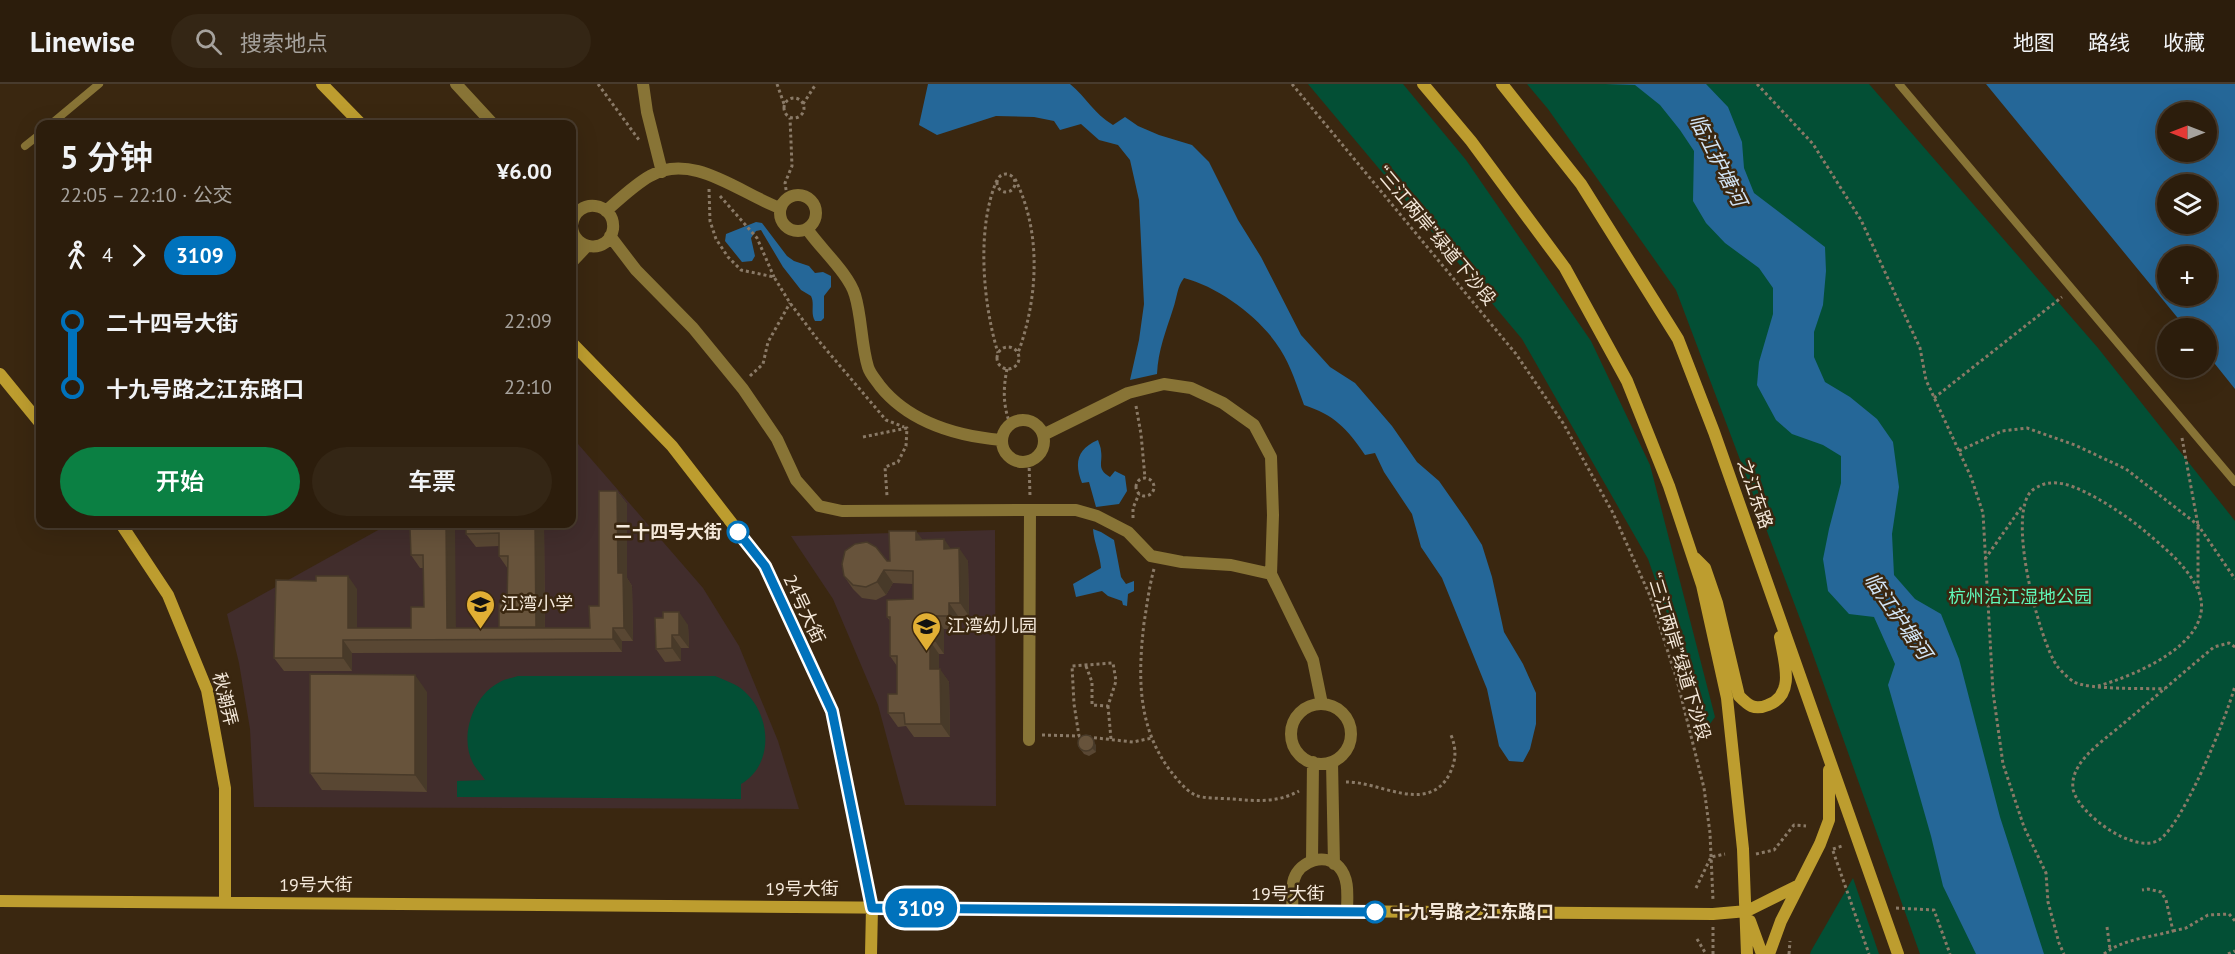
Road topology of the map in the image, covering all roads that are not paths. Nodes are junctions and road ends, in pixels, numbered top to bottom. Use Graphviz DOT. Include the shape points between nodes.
graph roads {
  1 [pos="99,84"];
  2 [pos="322,84"];
  3 [pos="456,84"];
  4 [pos="643,84"];
  5 [pos="1423,84"];
  6 [pos="1502,84"];
  7 [pos="1899,84"];
  8 [pos="56,120"];
  9 [pos="357,120"];
  10 [pos="490,120"];
  11 [pos="36,137"];
  12 [pos="25,146"];
  13 [pos="662,172"];
  14 [pos="783,203"];
  15 [pos="606,211"];
  16 [pos="576,215"];
  17 [pos="807,230"];
  18 [pos="610,236"];
  19 [pos="576,238"];
  20 [pos="587,246"];
  21 [pos="576,258"];
  22 [pos="576,347"];
  23 [pos="0,374"];
  24 [pos="36,418"];
  25 [pos="1043,435"];
  26 [pos="1001,440"];
  27 [pos="2235,482"];
  28 [pos="1030,510"];
  29 [pos="124,528"];
  30 [pos="1692,555"];
  31 [pos="1270,574"];
  32 [pos="1778,614"];
  33 [pos="1322,704"];
  34 [pos="1029,737"];
  35 [pos="1828,755"];
  36 [pos="1313,762"];
  37 [pos="1332,762"];
  38 [pos="1312,861"];
  39 [pos="1334,864"];
  40 [pos="1797,885"];
  41 [pos="0,900"];
  42 [pos="225,902"];
  43 [pos="872,908"];
  44 [pos="1747,911"];
  45 [pos="1292,912"];
  46 [pos="1347,912"];
  47 [pos="871,954"];
  48 [pos="1748,954"];
  49 [pos="1762,954"];
  50 [pos="1769,954"];
  51 [pos="1898,954"];
  1 -- 8 [label="lane"];
  2 -- 9 [label="street"];
  3 -- 10 [label="street"];
  4 -- 13 [label="street"];
  5 -- 30 [label="street" via="1471,141 1565,268 1627,381"];
  6 -- 32 [label="street, 之江东路" via="1581,184 1678,339"];
  7 -- 27 [label="lane"];
  11 -- 12 [label="lane"];
  13 -- 14 [label="street" via="676,167 703,173 759,200"];
  13 -- 15 [label="street" via="651,175"];
  14 -- 17 [label="street" via="780,220 784,226 795,232"];
  14 -- 17 [label="street" via="798,195 813,203 816,215"];
  15 -- 16 [label="street" via="587,206"];
  15 -- 18 [label="street" via="613,223"];
  17 -- 26 [label="street" via="855,294 868,370 891,400 928,423 974,438"];
  18 -- 20 [label="street" via="600,245"];
  18 -- 28 [label="street" via="738,383 777,439 796,480 819,506 842,511"];
  19 -- 20 [label="street"];
  20 -- 21 [label="street"];
  22 -- 43 [label="street, 24号大街" via="672,446 765,566 832,711"];
  23 -- 24 [label="street"];
  25 -- 26 [label="street" via="1040,428 1020,420 1010,424"];
  25 -- 26 [label="street" via="1040,454 1022,463 1005,454"];
  25 -- 31 [label="street" via="1131,392 1164,384 1191,388 1223,403 1254,425 1270,457"];
  28 -- 31 [label="street" via="1076,510 1097,516 1128,532 1151,556 1231,565"];
  28 -- 34 [label="street"];
  29 -- 42 [label="street, 秋潮弄" via="168,595 207,690 225,788"];
  30 -- 32 [label="street" via="1705,568 1739,696 1749,706 1758,708 1779,700 1787,687"];
  30 -- 44 [label="street" via="1727,698"];
  31 -- 33 [label="street" via="1314,660"];
  32 -- 35 [label="street, 之江东路"];
  33 -- 36 [label="street" via="1304,709 1297,716 1292,734 1298,752"];
  33 -- 37 [label="street" via="1341,711 1351,729 1347,749"];
  35 -- 40 [label="street" via="1829,820"];
  35 -- 51 [label="street, 之江东路"];
  36 -- 37 [label="street"];
  36 -- 38 [label="street"];
  37 -- 39 [label="street"];
  38 -- 39 [label="street"];
  38 -- 45 [label="street" via="1301,867 1294,880"];
  39 -- 46 [label="street" via="1347,882"];
  40 -- 44 [label="street"];
  40 -- 50 [label="street"];
  41 -- 42 [label="street, 19号大街"];
  42 -- 43 [label="street, 19号大街"];
  43 -- 45 [label="street, 19号大街"];
  43 -- 47 [label="street, 24号大街"];
  44 -- 46 [label="street, 19号大街"];
  44 -- 48 [label="street"];
  44 -- 49 [label="street"];
  45 -- 46 [label="street, 19号大街"];
}
